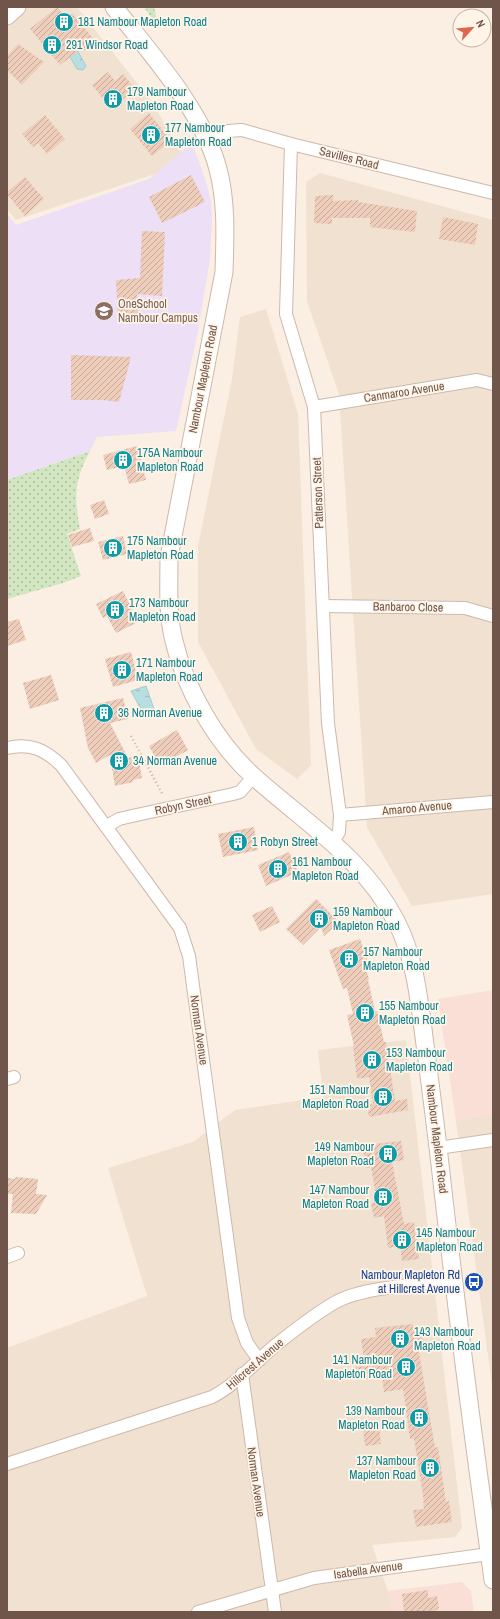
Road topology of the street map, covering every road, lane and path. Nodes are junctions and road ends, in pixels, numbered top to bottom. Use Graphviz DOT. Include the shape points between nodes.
graph roads {
  1 [pos="17,7"];
  2 [pos="114,7"];
  3 [pos="7,16"];
  4 [pos="207,140"];
  5 [pos="291,144"];
  6 [pos="493,193"];
  7 [pos="493,384"];
  8 [pos="314,407"];
  9 [pos="323,606"];
  10 [pos="493,616"];
  11 [pos="131,736"];
  12 [pos="7,748"];
  13 [pos="254,776"];
  14 [pos="493,802"];
  15 [pos="170,808"];
  16 [pos="340,815"];
  17 [pos="107,826"];
  18 [pos="333,842"];
  19 [pos="493,1140"];
  20 [pos="438,1148"];
  21 [pos="453,1281"];
  22 [pos="259,1360"];
  23 [pos="242,1374"];
  24 [pos="7,1464"];
  25 [pos="490,1536"];
  26 [pos="489,1554"];
  27 [pos="493,1580"];
  28 [pos="271,1590"];
  29 [pos="198,1612"];
  30 [pos="275,1612"];
  1 -- 3 [label="main road"];
  2 -- 4 [label="main road, Nambour Mapleton Road" via="187,102"];
  4 -- 5 [label="street, Savilles Road" via="228,131 242,130"];
  4 -- 13 [label="main road, Nambour Mapleton Road" via="218,169 222,194 226,229 224,272 169,557 170,617 179,657 205,715 222,740"];
  5 -- 6 [label="street, Savilles Road"];
  5 -- 8 [label="street, Patterson Street" via="286,314"];
  7 -- 8 [label="street, Canmaroo Avenue" via="477,380"];
  8 -- 9 [label="street, Patterson Street"];
  9 -- 10 [label="street, Banbaroo Close" via="465,608"];
  9 -- 16 [label="street, Patterson Street" via="328,723"];
  11 -- 15 [label="path"];
  12 -- 17 [label="street, Norman Avenue" via="36,747 44,751 61,765"];
  13 -- 15 [label="street, Robyn Street" via="246,786 233,794"];
  13 -- 18 [label="main road, Nambour Mapleton Road"];
  14 -- 16 [label="street, Amaroo Avenue"];
  15 -- 17 [label="street, Robyn Street" via="119,820"];
  16 -- 18 [label="street, Patterson Street" via="339,832"];
  17 -- 22 [label="street, Norman Avenue" via="180,928 185,940 238,1318 247,1343"];
  18 -- 20 [label="main road, Nambour Mapleton Road" via="358,865 373,884 398,924 405,942 418,994"];
  19 -- 20 [label="street"];
  20 -- 21 [label="main road, Nambour Mapleton Road"];
  21 -- 22 [label="street, Hillcrest Avenue" via="354,1294 335,1302"];
  21 -- 25 [label="main road, Nambour Mapleton Road"];
  22 -- 23 [label="street, Hillcrest Avenue"];
  23 -- 24 [label="street, Hillcrest Avenue" via="228,1388 212,1397"];
  23 -- 28 [label="street, Norman Avenue"];
  25 -- 26 [label="main road, Nambour Mapleton Road"];
  26 -- 27 [label="main road, Nambour Mapleton Road"];
  26 -- 28 [label="street, Isabella Avenue" via="314,1578"];
  28 -- 29 [label="street, Isabella Avenue"];
  28 -- 30 [label="street"];
}
